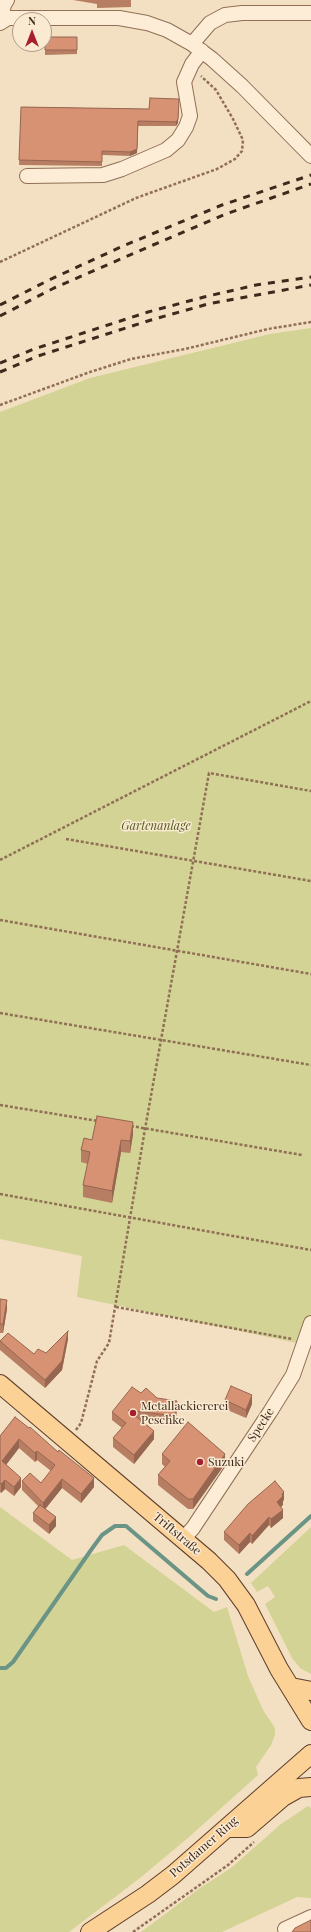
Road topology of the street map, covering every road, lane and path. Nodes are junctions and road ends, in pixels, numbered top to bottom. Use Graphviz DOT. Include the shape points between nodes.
graph roads {
  1 [pos="7,0"];
  2 [pos="311,13"];
  3 [pos="0,22"];
  4 [pos="197,47"];
  5 [pos="192,64"];
  6 [pos="311,156"];
  7 [pos="27,176"];
  8 [pos="0,262"];
  9 [pos="311,322"];
  10 [pos="0,405"];
  11 [pos="311,701"];
  12 [pos="311,791"];
  13 [pos="66,839"];
  14 [pos="0,860"];
  15 [pos="193,861"];
  16 [pos="311,881"];
  17 [pos="0,920"];
  18 [pos="178,951"];
  19 [pos="311,974"];
  20 [pos="0,1013"];
  21 [pos="162,1040"];
  22 [pos="311,1065"];
  23 [pos="0,1105"];
  24 [pos="99,1121"];
  25 [pos="130,1126"];
  26 [pos="145,1129"];
  27 [pos="302,1155"];
  28 [pos="0,1194"];
  29 [pos="131,1218"];
  30 [pos="311,1250"];
  31 [pos="116,1307"];
  32 [pos="311,1323"];
  33 [pos="293,1339"];
  34 [pos="0,1384"];
  35 [pos="68,1442"];
  36 [pos="183,1539"];
  37 [pos="291,1687"];
  38 [pos="311,1691"];
  39 [pos="311,1722"];
  40 [pos="311,1754"];
  41 [pos="311,1787"];
  42 [pos="227,1828"];
  43 [pos="257,1839"];
  44 [pos="310,1918"];
  45 [pos="284,1931"];
  46 [pos="90,1932"];
  47 [pos="133,1932"];
  1 -- 3 [label="street"];
  2 -- 4 [label="street" via="225,15 210,23"];
  3 -- 4 [label="street" via="8,18 119,18 158,26"];
  4 -- 5 [label="street"];
  4 -- 6 [label="street" via="242,86"];
  5 -- 7 [label="street" via="184,82 190,116 178,140 166,150 103,175"];
  5 -- 8 [label="path" via="216,90 233,119 242,140 242,151 235,159 217,169 136,198"];
  9 -- 10 [label="path" via="130,360"];
  11 -- 14 [label="path"];
  12 -- 15 [label="path" via="209,773"];
  13 -- 15 [label="path"];
  15 -- 16 [label="path"];
  15 -- 18 [label="path"];
  17 -- 18 [label="path"];
  18 -- 19 [label="path"];
  18 -- 21 [label="path"];
  20 -- 21 [label="path"];
  21 -- 22 [label="path"];
  21 -- 26 [label="path"];
  23 -- 24 [label="path"];
  25 -- 26 [label="path"];
  26 -- 27 [label="path"];
  26 -- 29 [label="path"];
  28 -- 29 [label="path"];
  29 -- 30 [label="path"];
  29 -- 31 [label="path"];
  31 -- 33 [label="path"];
  31 -- 35 [label="path" via="109,1343 97,1361 81,1423"];
  32 -- 36 [label="street, Specke" via="292,1375 274,1406"];
  34 -- 35 [label="main road, Triftstraße"];
  35 -- 36 [label="main road, Triftstraße"];
  36 -- 37 [label="main road, Triftstraße" via="218,1569 238,1593"];
  37 -- 38 [label="main road"];
  37 -- 39 [label="main road, Triftstraße"];
  40 -- 42 [label="main road, Potsdamer Ring"];
  41 -- 42 [label="main road" via="299,1788 283,1797 247,1828"];
  42 -- 46 [label="main road, Potsdamer Ring" via="148,1894"];
  43 -- 47 [label="path" via="228,1865"];
  44 -- 45 [label="street"];
}
